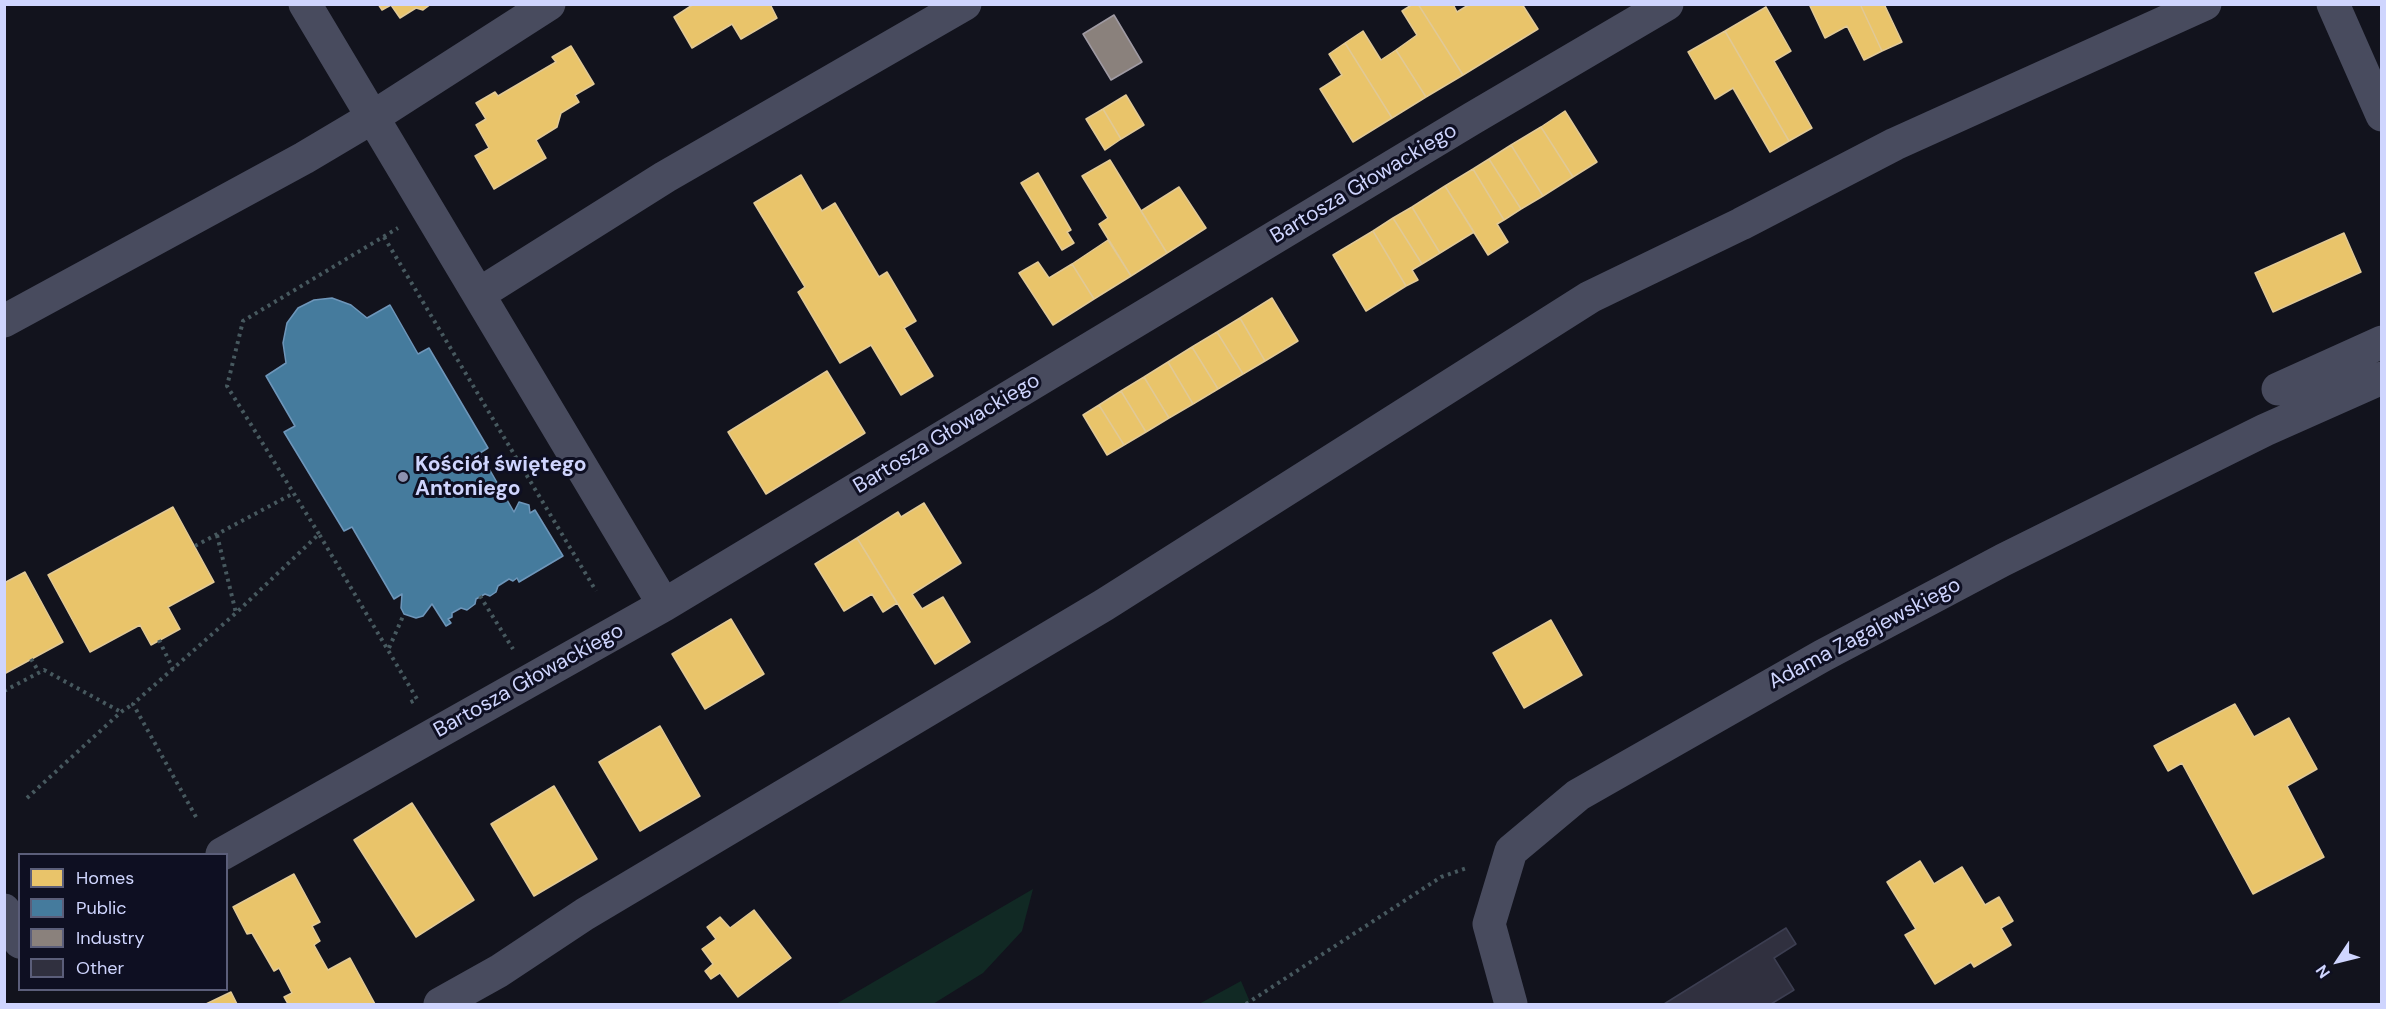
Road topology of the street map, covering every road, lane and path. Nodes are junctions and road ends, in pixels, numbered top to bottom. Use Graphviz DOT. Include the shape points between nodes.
graph roads {
  1 [pos="305,4"];
  2 [pos="549,4"];
  3 [pos="965,4"];
  4 [pos="1667,4"];
  5 [pos="2205,4"];
  6 [pos="2333,4"];
  7 [pos="2382,115"];
  8 [pos="373,117"];
  9 [pos="403,225"];
  10 [pos="384,237"];
  11 [pos="479,294"];
  12 [pos="4,321"];
  13 [pos="2382,342"];
  14 [pos="2382,378"];
  15 [pos="2278,389"];
  16 [pos="294,493"];
  17 [pos="320,534"];
  18 [pos="217,535"];
  19 [pos="195,546"];
  20 [pos="597,591"];
  21 [pos="480,596"];
  22 [pos="664,605"];
  23 [pos="236,613"];
  24 [pos="404,614"];
  25 [pos="159,640"];
  26 [pos="509,644"];
  27 [pos="389,649"];
  28 [pos="31,659"];
  29 [pos="173,669"];
  30 [pos="39,672"];
  31 [pos="4,692"];
  32 [pos="417,699"];
  33 [pos="133,704"];
  34 [pos="121,712"];
  35 [pos="27,798"];
  36 [pos="196,817"];
  37 [pos="1511,851"];
  38 [pos="226,853"];
  39 [pos="4,910"];
  40 [pos="18,938"];
  41 [pos="18,959"];
  42 [pos="4,965"];
  43 [pos="440,1005"];
  44 [pos="1246,1005"];
  45 [pos="1511,1005"];
  1 -- 8 [label="street"];
  2 -- 8 [label="street"];
  3 -- 11 [label="street" via="665,177"];
  4 -- 22 [label="street, Bartosza Głowackiego"];
  5 -- 43 [label="street" via="1895,144 1590,297 1104,605 585,914"];
  6 -- 7 [label="street"];
  8 -- 11 [label="street"];
  8 -- 12 [label="street"];
  9 -- 10 [label="path"];
  10 -- 16 [label="path" via="243,321 227,386"];
  10 -- 20 [label="path"];
  11 -- 22 [label="street"];
  13 -- 15 [label="street"];
  14 -- 37 [label="street, Adama Zagajewskiego" via="2265,430 2013,555 1822,656 1578,795"];
  16 -- 17 [label="path"];
  16 -- 18 [label="path"];
  17 -- 23 [label="path"];
  17 -- 27 [label="path"];
  18 -- 19 [label="path"];
  18 -- 23 [label="path"];
  21 -- 26 [label="path"];
  22 -- 38 [label="street, Bartosza Głowackiego"];
  23 -- 29 [label="path"];
  24 -- 27 [label="path"];
  25 -- 29 [label="path"];
  27 -- 32 [label="path"];
  28 -- 30 [label="path"];
  29 -- 33 [label="path"];
  30 -- 31 [label="path"];
  30 -- 34 [label="path" via="44,670"];
  33 -- 34 [label="path"];
  33 -- 36 [label="path"];
  34 -- 35 [label="path"];
  37 -- 44 [label="path" via="1441,877"];
  37 -- 45 [label="street" via="1489,924"];
  39 -- 40 [label="street"];
  41 -- 42 [label="street"];
}
